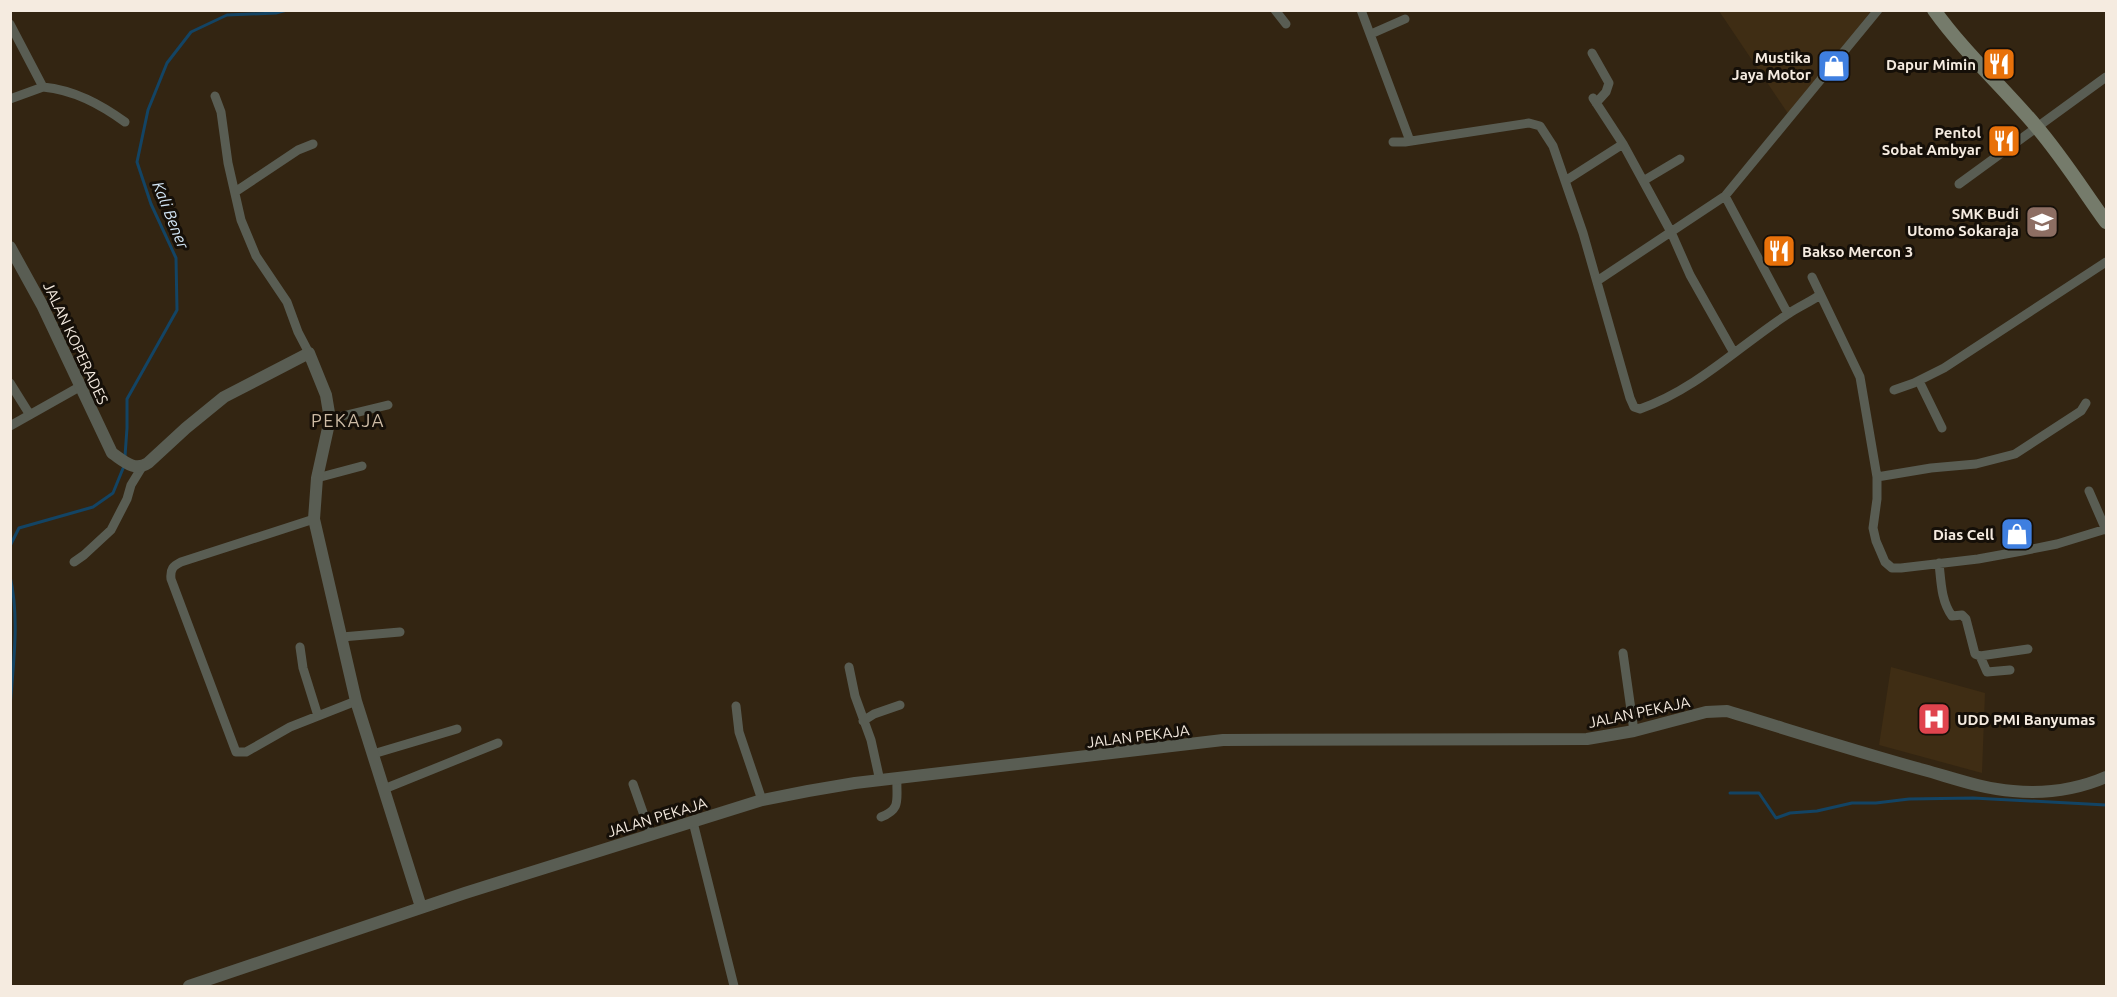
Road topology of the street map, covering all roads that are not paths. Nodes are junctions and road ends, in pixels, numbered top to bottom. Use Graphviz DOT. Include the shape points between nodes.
graph roads {
  1 [pos="1275,10"];
  2 [pos="1361,10"];
  3 [pos="1878,10"];
  4 [pos="1934,10"];
  5 [pos="1405,19"];
  6 [pos="10,24"];
  7 [pos="1286,24"];
  8 [pos="1371,34"];
  9 [pos="1592,53"];
  10 [pos="2106,77"];
  11 [pos="43,87"];
  12 [pos="215,96"];
  13 [pos="10,99"];
  14 [pos="125,122"];
  15 [pos="2038,128"];
  16 [pos="1410,141"];
  17 [pos="1393,142"];
  18 [pos="313,144"];
  19 [pos="1623,144"];
  20 [pos="1680,159"];
  21 [pos="1564,181"];
  22 [pos="1643,181"];
  23 [pos="1959,184"];
  24 [pos="235,192"];
  25 [pos="1725,196"];
  26 [pos="2106,222"];
  27 [pos="1671,232"];
  28 [pos="10,247"];
  29 [pos="2106,262"];
  30 [pos="1812,277"];
  31 [pos="1597,281"];
  32 [pos="1820,295"];
  33 [pos="1788,314"];
  34 [pos="309,353"];
  35 [pos="1734,353"];
  36 [pos="1919,381"];
  37 [pos="10,383"];
  38 [pos="81,386"];
  39 [pos="1894,390"];
  40 [pos="2086,403"];
  41 [pos="388,405"];
  42 [pos="30,415"];
  43 [pos="330,419"];
  44 [pos="10,426"];
  45 [pos="1942,428"];
  46 [pos="362,466"];
  47 [pos="140,467"];
  48 [pos="1877,477"];
  49 [pos="317,478"];
  50 [pos="2090,490"];
  51 [pos="314,519"];
  52 [pos="2106,530"];
  53 [pos="74,562"];
  54 [pos="1939,563"];
  55 [pos="400,632"];
  56 [pos="342,637"];
  57 [pos="300,647"];
  58 [pos="2028,649"];
  59 [pos="1623,653"];
  60 [pos="1980,656"];
  61 [pos="849,668"];
  62 [pos="2010,670"];
  63 [pos="356,701"];
  64 [pos="736,705"];
  65 [pos="900,705"];
  66 [pos="317,713"];
  67 [pos="863,721"];
  68 [pos="457,729"];
  69 [pos="1634,731"];
  70 [pos="498,743"];
  71 [pos="373,753"];
  72 [pos="2106,777"];
  73 [pos="897,779"];
  74 [pos="880,781"];
  75 [pos="633,784"];
  76 [pos="384,789"];
  77 [pos="762,800"];
  78 [pos="881,817"];
  79 [pos="693,822"];
  80 [pos="651,835"];
  81 [pos="421,907"];
  82 [pos="189,987"];
  83 [pos="734,987"];
  1 -- 7 [label="street"];
  2 -- 8 [label="street"];
  3 -- 25 [label="street"];
  4 -- 15 [label="main road"];
  5 -- 8 [label="street"];
  6 -- 11 [label="street"];
  8 -- 16 [label="street"];
  9 -- 19 [label="street" via="1609,83 1606,92 1594,101"];
  10 -- 15 [label="street"];
  11 -- 13 [label="street"];
  11 -- 14 [label="street" via="87,99"];
  12 -- 24 [label="street"];
  15 -- 23 [label="street"];
  15 -- 26 [label="main road"];
  16 -- 17 [label="street"];
  16 -- 21 [label="street" via="1536,124 1553,146"];
  18 -- 24 [label="street"];
  19 -- 21 [label="street"];
  19 -- 22 [label="street"];
  20 -- 22 [label="street"];
  21 -- 31 [label="street"];
  22 -- 27 [label="street"];
  24 -- 34 [label="street" via="256,256 287,302"];
  25 -- 27 [label="street"];
  25 -- 33 [label="street"];
  27 -- 31 [label="street"];
  27 -- 35 [label="street" via="1690,275"];
  28 -- 38 [label="street, JALAN KOPERADES"];
  29 -- 36 [label="street"];
  30 -- 32 [label="street"];
  31 -- 35 [label="street" via="1634,406 1640,409 1669,397"];
  32 -- 33 [label="street"];
  32 -- 48 [label="street" via="1860,377"];
  33 -- 35 [label="street"];
  34 -- 43 [label="street" via="326,395"];
  34 -- 47 [label="street" via="225,397"];
  36 -- 39 [label="street"];
  36 -- 45 [label="street"];
  37 -- 42 [label="street"];
  38 -- 42 [label="street"];
  38 -- 47 [label="street, JALAN KOPERADES" via="112,453"];
  40 -- 48 [label="street" via="2081,411 2015,454 1976,464"];
  41 -- 43 [label="street"];
  42 -- 44 [label="street"];
  43 -- 49 [label="street"];
  46 -- 49 [label="street"];
  47 -- 53 [label="street" via="111,530"];
  48 -- 54 [label="street" via="1873,528 1885,562 1892,568"];
  49 -- 51 [label="street"];
  50 -- 52 [label="street"];
  51 -- 56 [label="street"];
  51 -- 66 [label="street" via="181,562 171,570 171,579 236,752 246,752"];
  52 -- 54 [label="street" via="2022,551"];
  54 -- 60 [label="street" via="1949,612 1965,617 1973,651"];
  55 -- 56 [label="street"];
  56 -- 63 [label="street"];
  57 -- 66 [label="street"];
  58 -- 60 [label="street"];
  59 -- 69 [label="street"];
  60 -- 62 [label="street" via="1987,672"];
  61 -- 67 [label="street"];
  63 -- 66 [label="street"];
  63 -- 71 [label="street"];
  64 -- 77 [label="street" via="739,732"];
  65 -- 67 [label="street"];
  67 -- 74 [label="street"];
  68 -- 71 [label="street"];
  69 -- 72 [label="street, JALAN PEKAJA" via="1706,712 1727,711 1994,789 2052,792"];
  69 -- 73 [label="street, JALAN PEKAJA" via="1587,739 1223,740"];
  70 -- 76 [label="street"];
  71 -- 76 [label="street"];
  73 -- 74 [label="street, JALAN PEKAJA"];
  73 -- 78 [label="street" via="896,808"];
  74 -- 77 [label="street, JALAN PEKAJA"];
  75 -- 80 [label="street"];
  76 -- 81 [label="street"];
  77 -- 79 [label="street, JALAN PEKAJA"];
  79 -- 80 [label="street, JALAN PEKAJA"];
  79 -- 83 [label="street"];
  80 -- 81 [label="street, JALAN PEKAJA"];
  81 -- 82 [label="street, JALAN PEKAJA"];
}
